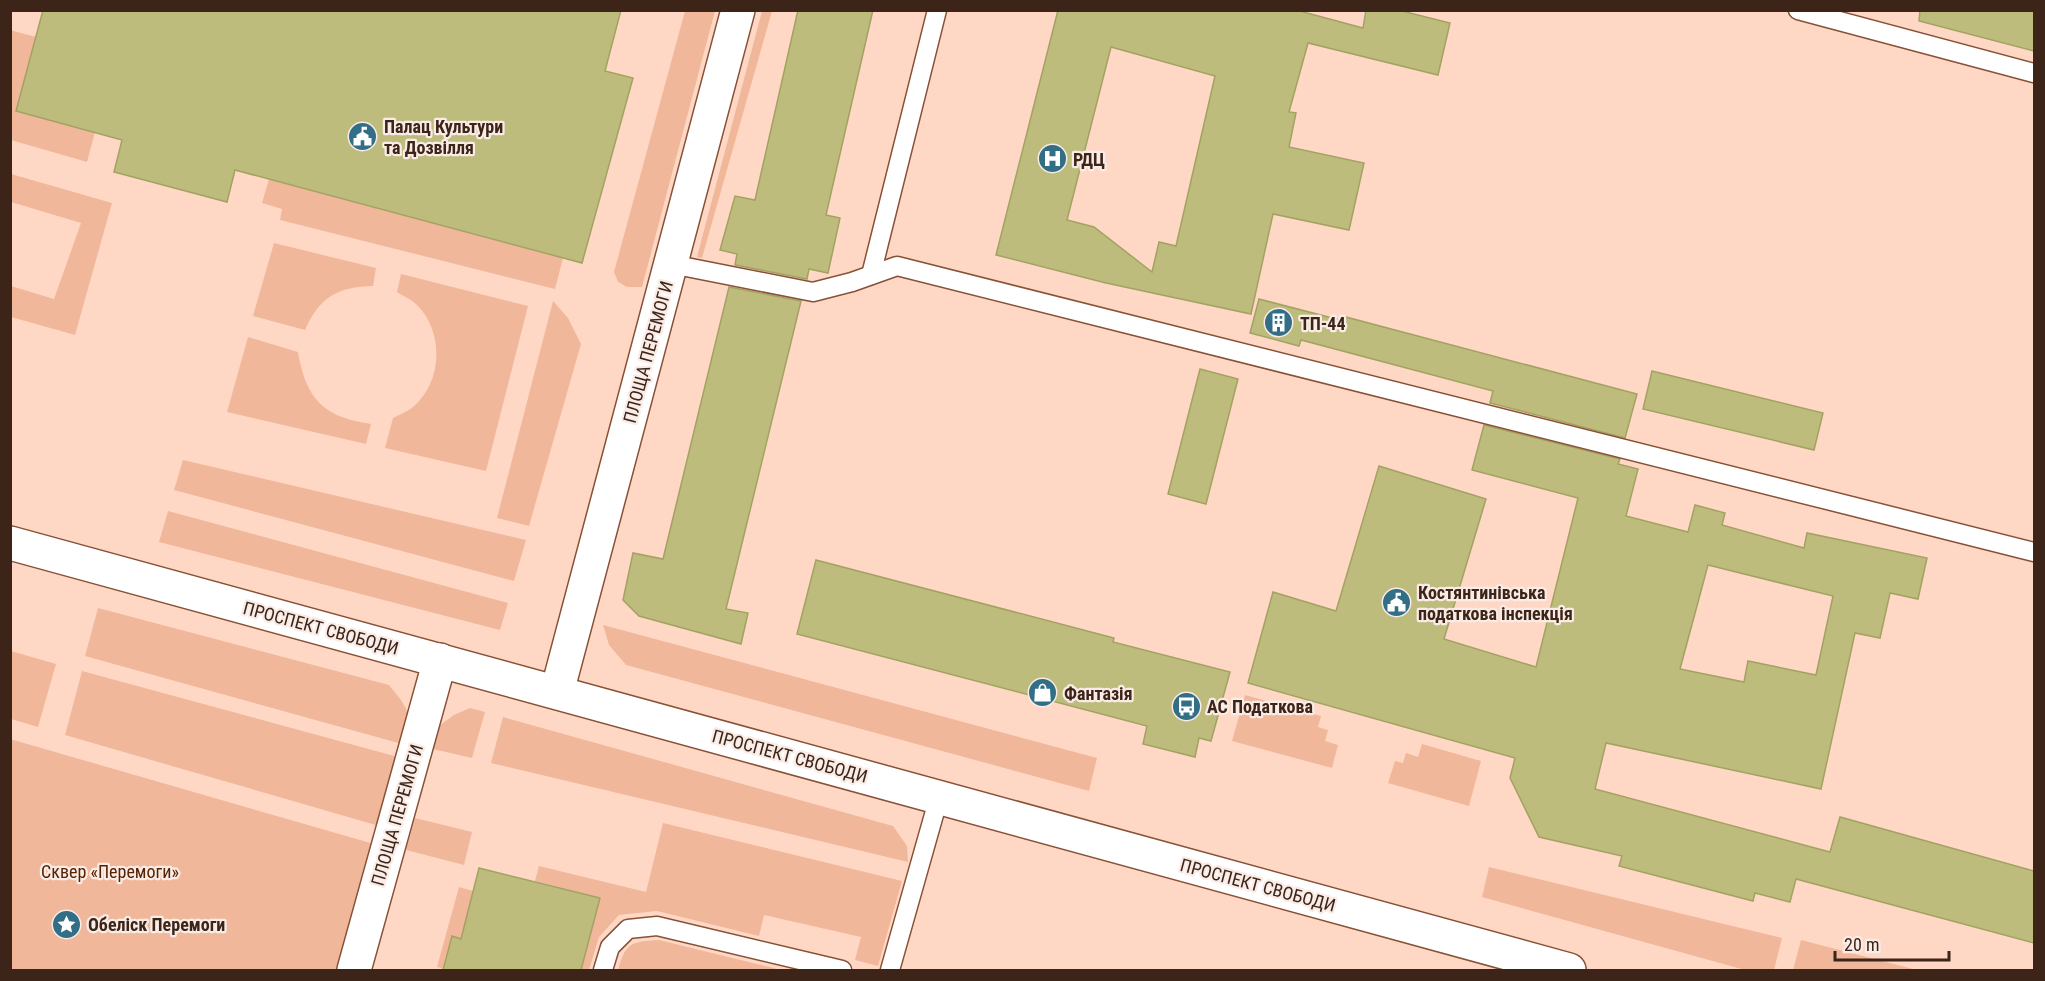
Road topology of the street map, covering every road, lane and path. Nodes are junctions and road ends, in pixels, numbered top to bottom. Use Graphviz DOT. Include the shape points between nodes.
graph roads {
  1 [pos="738,10"];
  2 [pos="937,10"];
  3 [pos="1798,10"];
  4 [pos="2034,73"];
  5 [pos="671,264"];
  6 [pos="871,275"];
  7 [pos="10,543"];
  8 [pos="2034,552"];
  9 [pos="440,660"];
  10 [pos="557,692"];
  11 [pos="939,797"];
  12 [pos="354,970"];
  13 [pos="603,970"];
  14 [pos="842,970"];
  15 [pos="890,970"];
  16 [pos="1569,970"];
  1 -- 5 [label="street, ПЛОЩА ПЕРЕМОГИ"];
  2 -- 6 [label="lane"];
  3 -- 4 [label="lane"];
  5 -- 6 [label="lane" via="813,292"];
  5 -- 10 [label="street, ПЛОЩА ПЕРЕМОГИ"];
  6 -- 8 [label="lane" via="897,266"];
  7 -- 9 [label="street, ПРОСПЕКТ СВОБОДИ"];
  9 -- 10 [label="street, ПРОСПЕКТ СВОБОДИ"];
  9 -- 12 [label="street, ПЛОЩА ПЕРЕМОГИ"];
  10 -- 11 [label="street, ПРОСПЕКТ СВОБОДИ"];
  11 -- 15 [label="lane"];
  11 -- 16 [label="street, ПРОСПЕКТ СВОБОДИ"];
  13 -- 14 [label="lane" via="610,947 628,929 657,926"];
}
